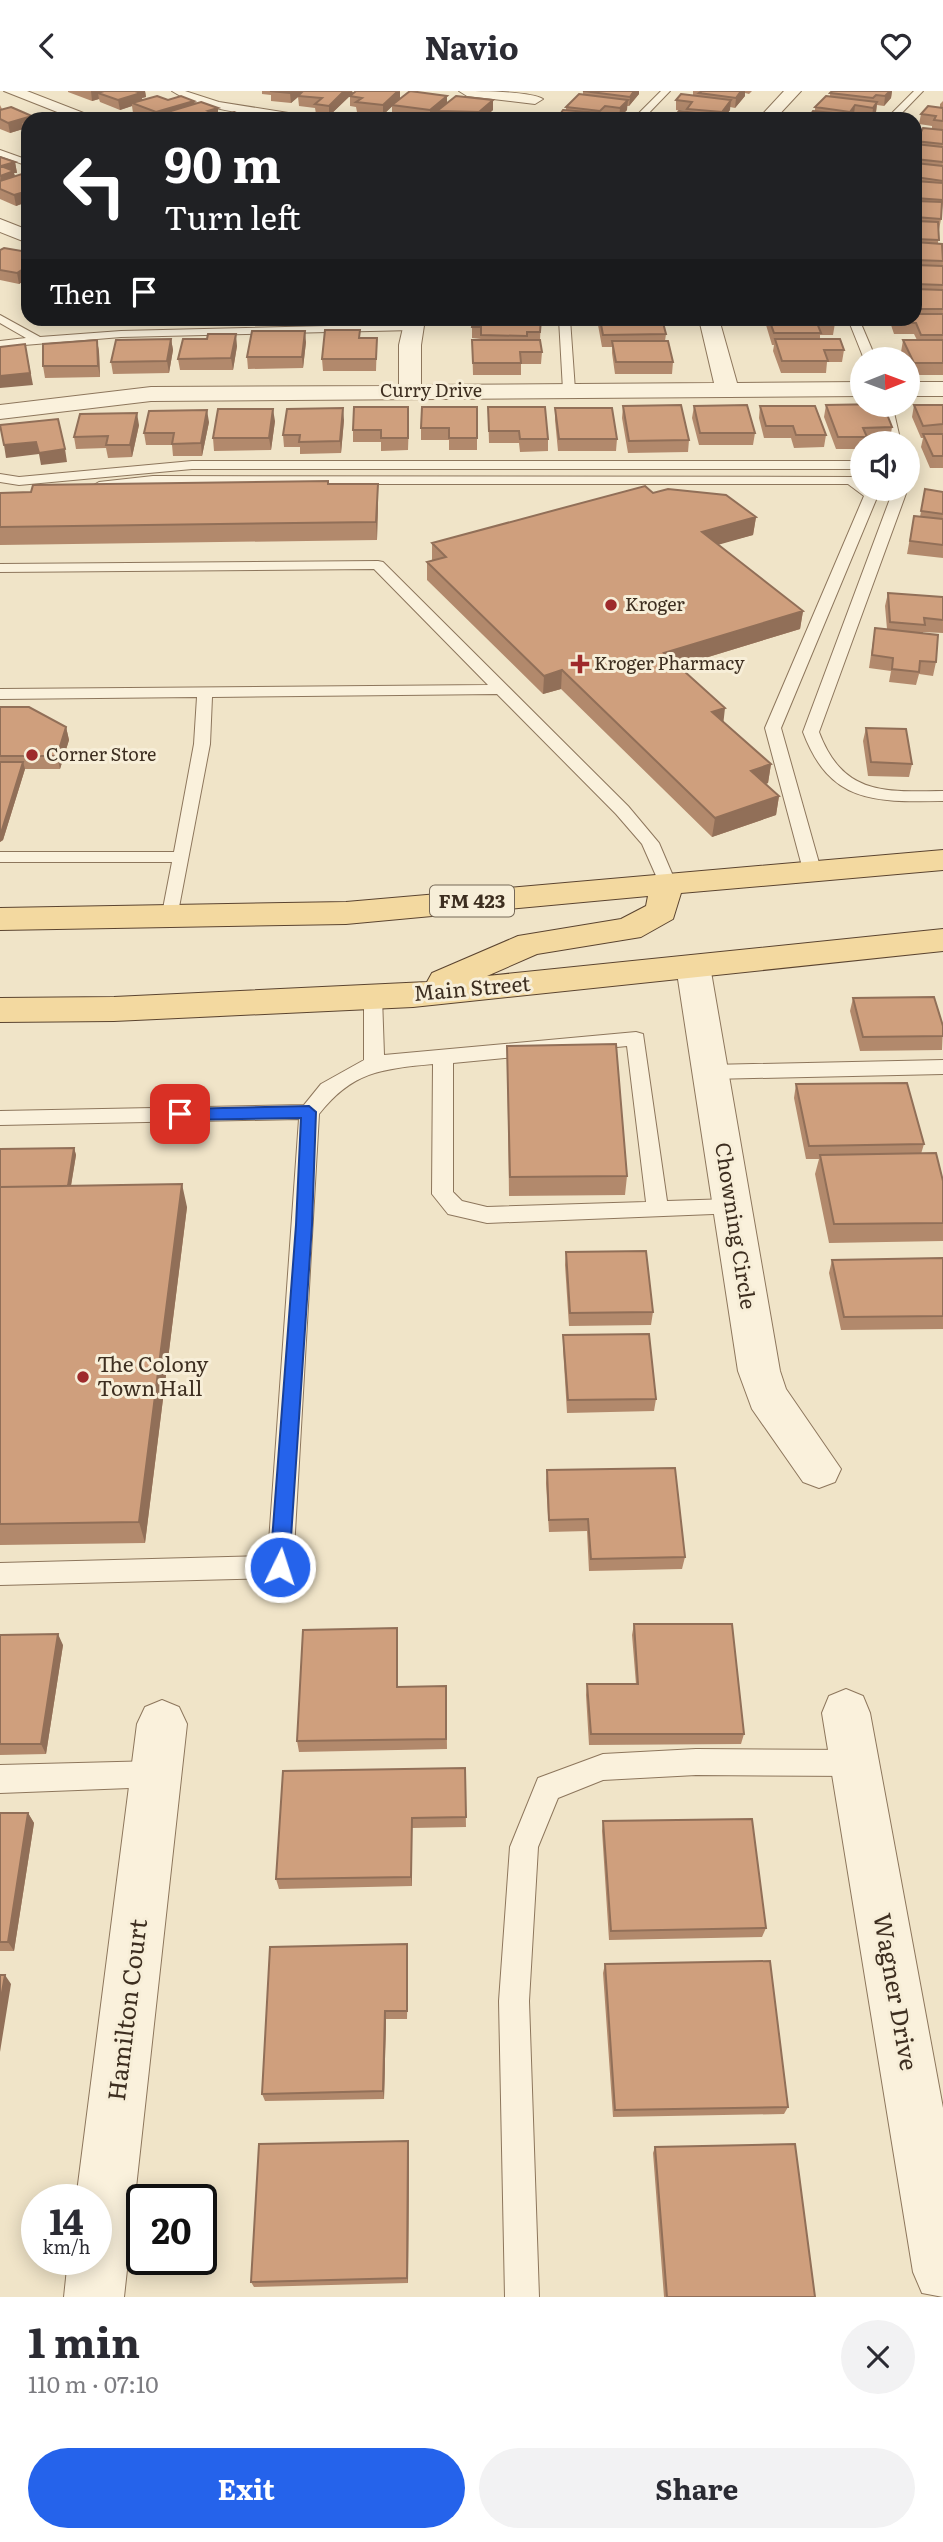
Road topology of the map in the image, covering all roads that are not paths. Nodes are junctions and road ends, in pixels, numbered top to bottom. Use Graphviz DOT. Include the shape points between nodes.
graph roads {
  1 [pos="12,91"];
  2 [pos="176,91"];
  3 [pos="467,91"];
  4 [pos="666,91"];
  5 [pos="793,91"];
  6 [pos="919,91"];
  7 [pos="539,95"];
  8 [pos="70,112"];
  9 [pos="270,112"];
  10 [pos="523,112"];
  11 [pos="645,112"];
  12 [pos="773,112"];
  13 [pos="898,112"];
  14 [pos="0,153"];
  15 [pos="21,160"];
  16 [pos="0,225"];
  17 [pos="21,234"];
  18 [pos="0,318"];
  19 [pos="334,326"];
  20 [pos="414,326"];
  21 [pos="565,326"];
  22 [pos="711,326"];
  23 [pos="857,326"];
  24 [pos="35,339"];
  25 [pos="0,344"];
  26 [pos="865,347"];
  27 [pos="727,389"];
  28 [pos="850,389"];
  29 [pos="920,389"];
  30 [pos="943,389"];
  31 [pos="569,390"];
  32 [pos="410,391"];
  33 [pos="0,412"];
  34 [pos="850,465"];
  35 [pos="0,478"];
  36 [pos="19,496"];
  37 [pos="896,501"];
  38 [pos="0,568"];
  39 [pos="503,689"];
  40 [pos="1,692"];
  41 [pos="205,692"];
  42 [pos="943,796"];
  43 [pos="0,857"];
  44 [pos="181,857"];
  45 [pos="943,860"];
  46 [pos="812,870"];
  47 [pos="667,883"];
  48 [pos="0,919"];
  49 [pos="170,919"];
  50 [pos="943,940"];
  51 [pos="693,966"];
  52 [pos="413,995"];
  53 [pos="373,997"];
  54 [pos="0,1010"];
  55 [pos="443,1055"];
  56 [pos="374,1063"];
  57 [pos="943,1067"];
  58 [pos="710,1072"];
  59 [pos="309,1112"];
  60 [pos="0,1118"];
  61 [pos="731,1207"];
  62 [pos="657,1208"];
  63 [pos="819,1469"];
  64 [pos="0,1574"];
  65 [pos="851,1738"];
  66 [pos="159,1749"];
  67 [pos="0,1779"];
  68 [pos="943,2271"];
  69 [pos="93,2297"];
  70 [pos="522,2297"];
  1 -- 8 [label="street"];
  2 -- 9 [label="lane" via="218,105"];
  3 -- 7 [label="street"];
  4 -- 11 [label="lane"];
  5 -- 12 [label="street"];
  6 -- 13 [label="lane"];
  7 -- 10 [label="street"];
  14 -- 15 [label="lane"];
  16 -- 17 [label="street"];
  18 -- 24 [label="lane"];
  19 -- 24 [label="lane"];
  20 -- 32 [label="street"];
  21 -- 31 [label="lane"];
  22 -- 27 [label="street"];
  23 -- 26 [label="lane"];
  24 -- 25 [label="lane"];
  27 -- 28 [label="street, Curry Drive"];
  27 -- 31 [label="street, Curry Drive"];
  29 -- 30 [label="street"];
  31 -- 32 [label="street, Curry Drive"];
  32 -- 33 [label="street, Curry Drive" via="151,394"];
  34 -- 35 [label="lane" via="192,465 19,481"];
  36 -- 46 [label="lane" via="153,481 851,480 871,495 773,728"];
  37 -- 42 [label="lane" via="811,732 818,757 831,774 860,790 897,797"];
  38 -- 39 [label="lane" via="379,565"];
  39 -- 41 [label="lane"];
  39 -- 47 [label="lane" via="650,843"];
  40 -- 41 [label="lane"];
  41 -- 44 [label="lane" via="202,744"];
  43 -- 44 [label="lane"];
  44 -- 49 [label="lane"];
  45 -- 46 [label="main road, FM 423"];
  46 -- 47 [label="main road, FM 423"];
  47 -- 49 [label="main road, FM 423" via="346,913"];
  47 -- 52 [label="main road" via="661,912 629,929 530,944"];
  48 -- 49 [label="main road, FM 423"];
  50 -- 51 [label="main road, Main Street"];
  51 -- 52 [label="main road, Main Street"];
  51 -- 58 [label="street, Chowning Circle"];
  52 -- 53 [label="main road, Main Street"];
  53 -- 54 [label="main road, Main Street"];
  53 -- 56 [label="lane"];
  55 -- 56 [label="lane"];
  55 -- 62 [label="lane" via="442,1194 455,1208 487,1215"];
  55 -- 62 [label="lane" via="636,1039"];
  56 -- 59 [label="lane" via="328,1089"];
  57 -- 58 [label="lane"];
  58 -- 61 [label="street, Chowning Circle"];
  59 -- 60 [label="lane"];
  59 -- 64 [label="lane" via="280,1567"];
  61 -- 62 [label="lane"];
  61 -- 63 [label="street, Chowning Circle" via="767,1396"];
  65 -- 68 [label="street, Wagner Drive"];
  65 -- 70 [label="lane" via="696,1762 603,1767 548,1788 524,1847 514,2001"];
  66 -- 67 [label="lane"];
  66 -- 69 [label="street, Hamilton Court"];
}
